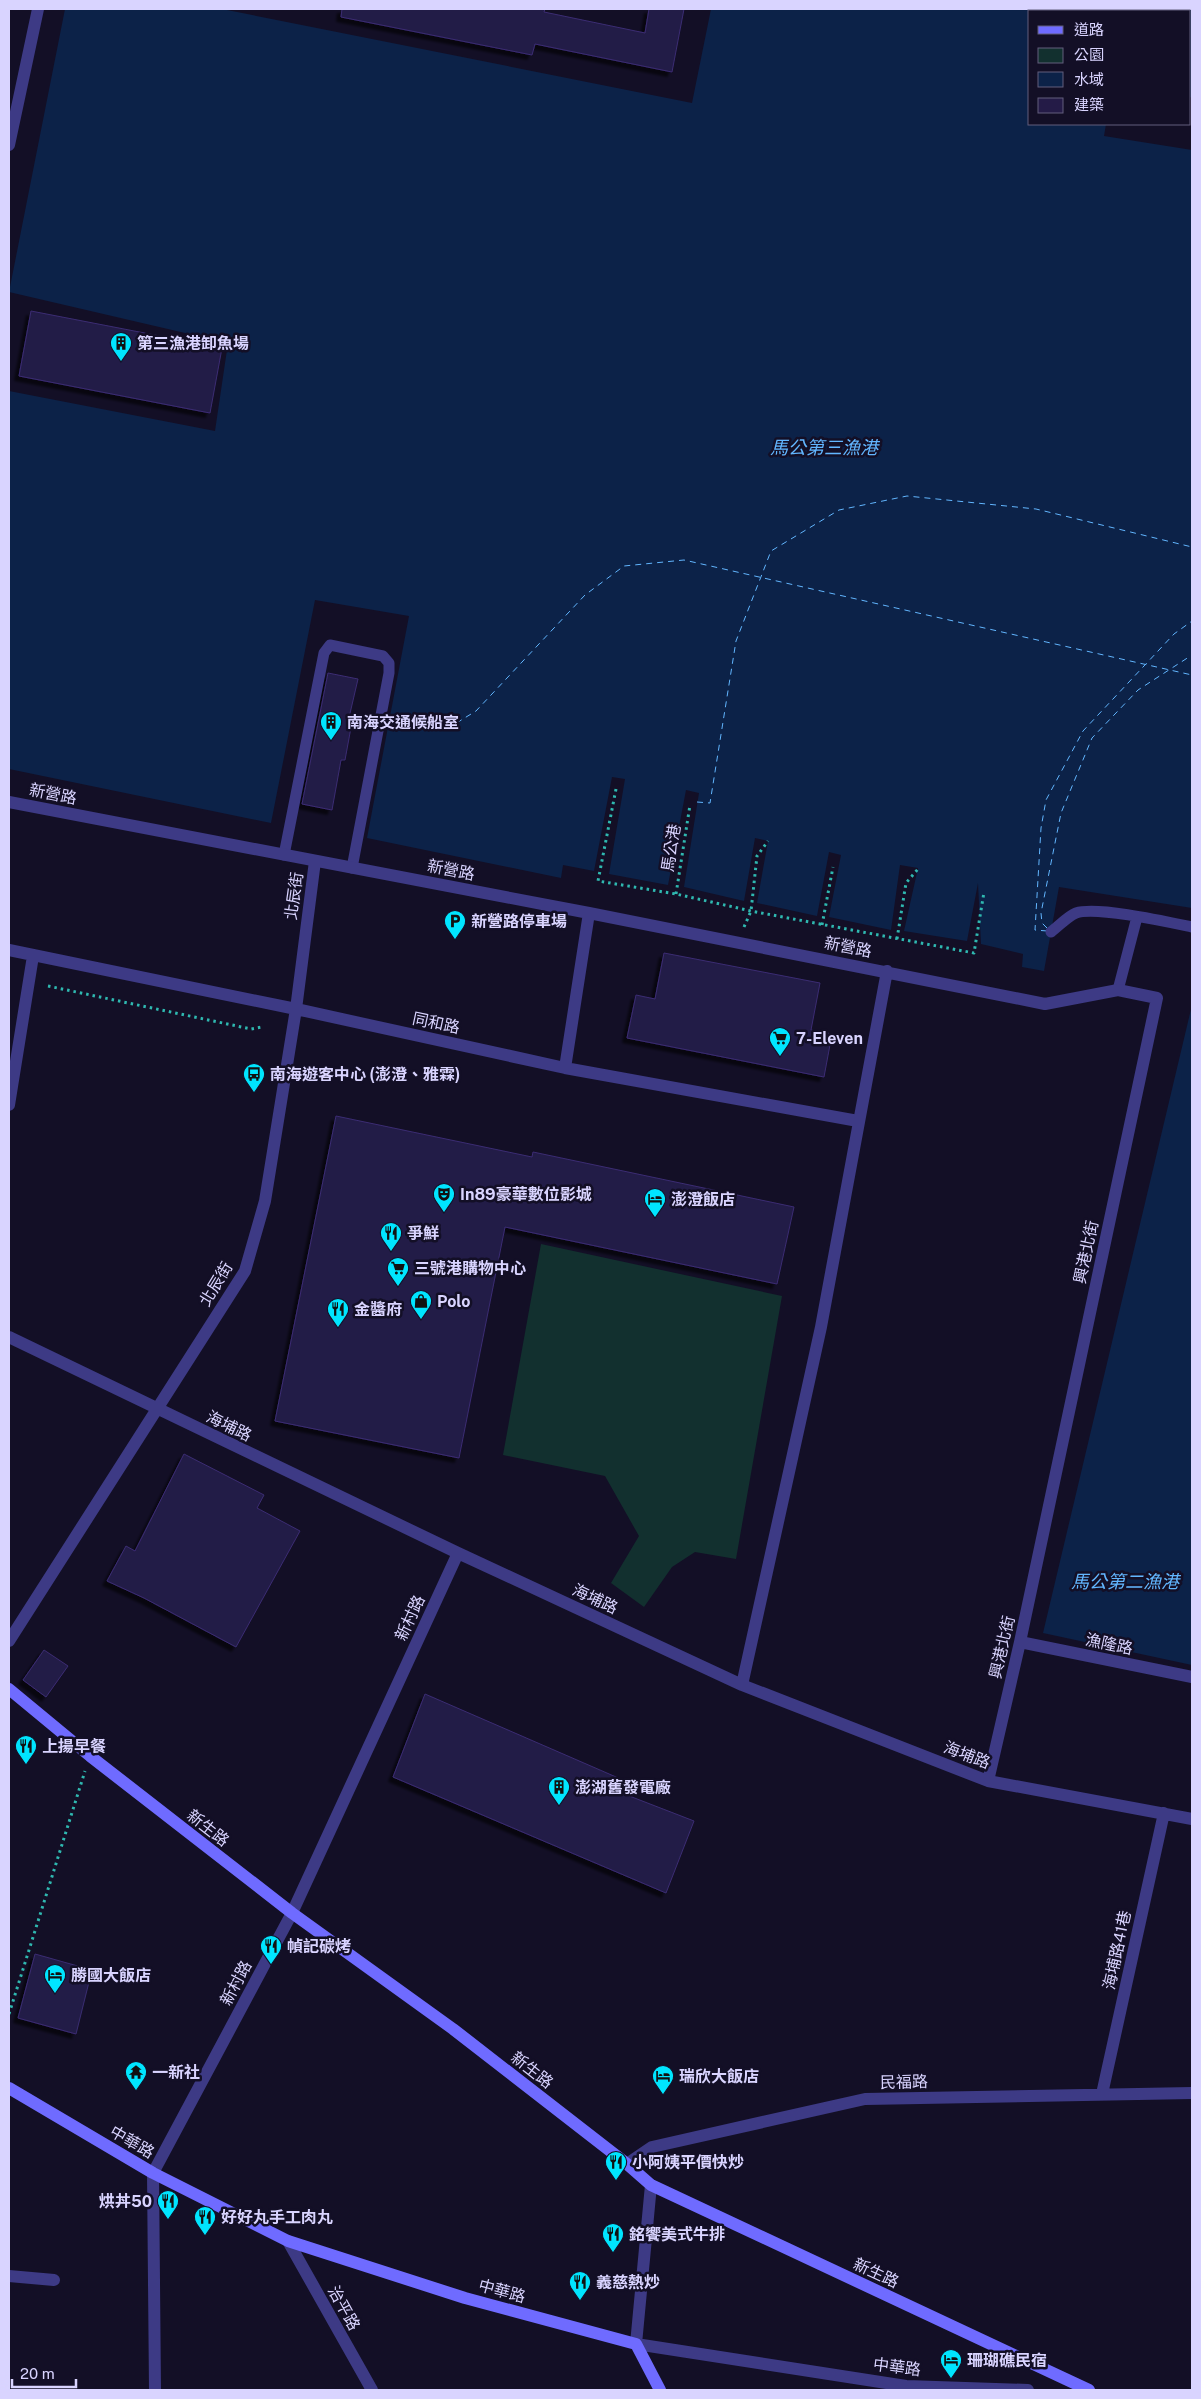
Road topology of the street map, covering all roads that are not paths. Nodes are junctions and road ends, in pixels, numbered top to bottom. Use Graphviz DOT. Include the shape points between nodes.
graph roads {
  1 [pos="38,9"];
  2 [pos="9,145"];
  3 [pos="9,802"];
  4 [pos="284,855"];
  5 [pos="315,861"];
  6 [pos="352,868"];
  7 [pos="589,913"];
  8 [pos="1137,916"];
  9 [pos="1192,927"];
  10 [pos="1051,932"];
  11 [pos="9,950"];
  12 [pos="33,956"];
  13 [pos="887,971"];
  14 [pos="1118,990"];
  15 [pos="296,1009"];
  16 [pos="565,1068"];
  17 [pos="9,1105"];
  18 [pos="858,1121"];
  19 [pos="9,1337"];
  20 [pos="156,1409"];
  21 [pos="458,1554"];
  22 [pos="9,1640"];
  23 [pos="1020,1642"];
  24 [pos="1192,1678"];
  25 [pos="742,1685"];
  26 [pos="9,1689"];
  27 [pos="988,1780"];
  28 [pos="1164,1813"];
  29 [pos="1192,1819"];
  30 [pos="292,1913"];
  31 [pos="9,2088"];
  32 [pos="1192,2093"];
  33 [pos="1102,2094"];
  34 [pos="627,2164"];
  35 [pos="153,2173"];
  36 [pos="651,2185"];
  37 [pos="288,2241"];
  38 [pos="9,2276"];
  39 [pos="54,2280"];
  40 [pos="636,2344"];
  41 [pos="155,2390"];
  42 [pos="372,2390"];
  43 [pos="660,2390"];
  44 [pos="1028,2390"];
  45 [pos="1089,2390"];
  1 -- 2 [label="street"];
  3 -- 4 [label="street, 新營路"];
  4 -- 5 [label="street, 新營路"];
  4 -- 6 [label="lane" via="324,653 330,645 383,656 389,664 386,715"];
  5 -- 6 [label="street, 新營路"];
  5 -- 15 [label="street, 北辰街"];
  6 -- 7 [label="street, 新營路"];
  7 -- 13 [label="street, 新營路"];
  7 -- 16 [label="street"];
  8 -- 9 [label="lane"];
  8 -- 10 [label="lane" via="1080,913"];
  8 -- 14 [label="lane"];
  11 -- 12 [label="street, 同和路"];
  12 -- 15 [label="street, 同和路"];
  12 -- 17 [label="street"];
  13 -- 14 [label="street, 興港北街" via="1044,1004"];
  13 -- 18 [label="street"];
  14 -- 23 [label="street, 興港北街" via="1157,998"];
  15 -- 16 [label="street, 同和路"];
  15 -- 20 [label="street, 北辰街" via="265,1201 245,1271"];
  16 -- 18 [label="street, 同和路"];
  18 -- 25 [label="street" via="821,1327"];
  19 -- 20 [label="street, 海埔路"];
  20 -- 21 [label="street, 海埔路"];
  20 -- 22 [label="street, 北辰街"];
  21 -- 25 [label="street, 海埔路"];
  21 -- 30 [label="street, 新村路"];
  23 -- 24 [label="street, 漁隆路"];
  23 -- 27 [label="street, 興港北街"];
  25 -- 27 [label="street, 海埔路"];
  26 -- 30 [label="main road, 新生路"];
  27 -- 28 [label="street, 海埔路"];
  28 -- 29 [label="street, 海埔路"];
  28 -- 33 [label="street, 海埔路41巷"];
  30 -- 34 [label="main road, 新生路" via="452,2029"];
  30 -- 35 [label="street, 新村路"];
  31 -- 35 [label="main road, 中華路"];
  32 -- 33 [label="street, 民福路"];
  33 -- 34 [label="street, 民福路" via="865,2099 652,2147"];
  34 -- 36 [label="main road, 新生路"];
  35 -- 37 [label="main road, 中華路"];
  35 -- 41 [label="street, 新村路"];
  36 -- 40 [label="street"];
  36 -- 45 [label="main road, 新生路"];
  37 -- 40 [label="main road, 中華路" via="465,2298"];
  37 -- 42 [label="street, 治平路"];
  38 -- 39 [label="street"];
  40 -- 43 [label="main road"];
  40 -- 44 [label="street, 中華路" via="906,2386"];
}
